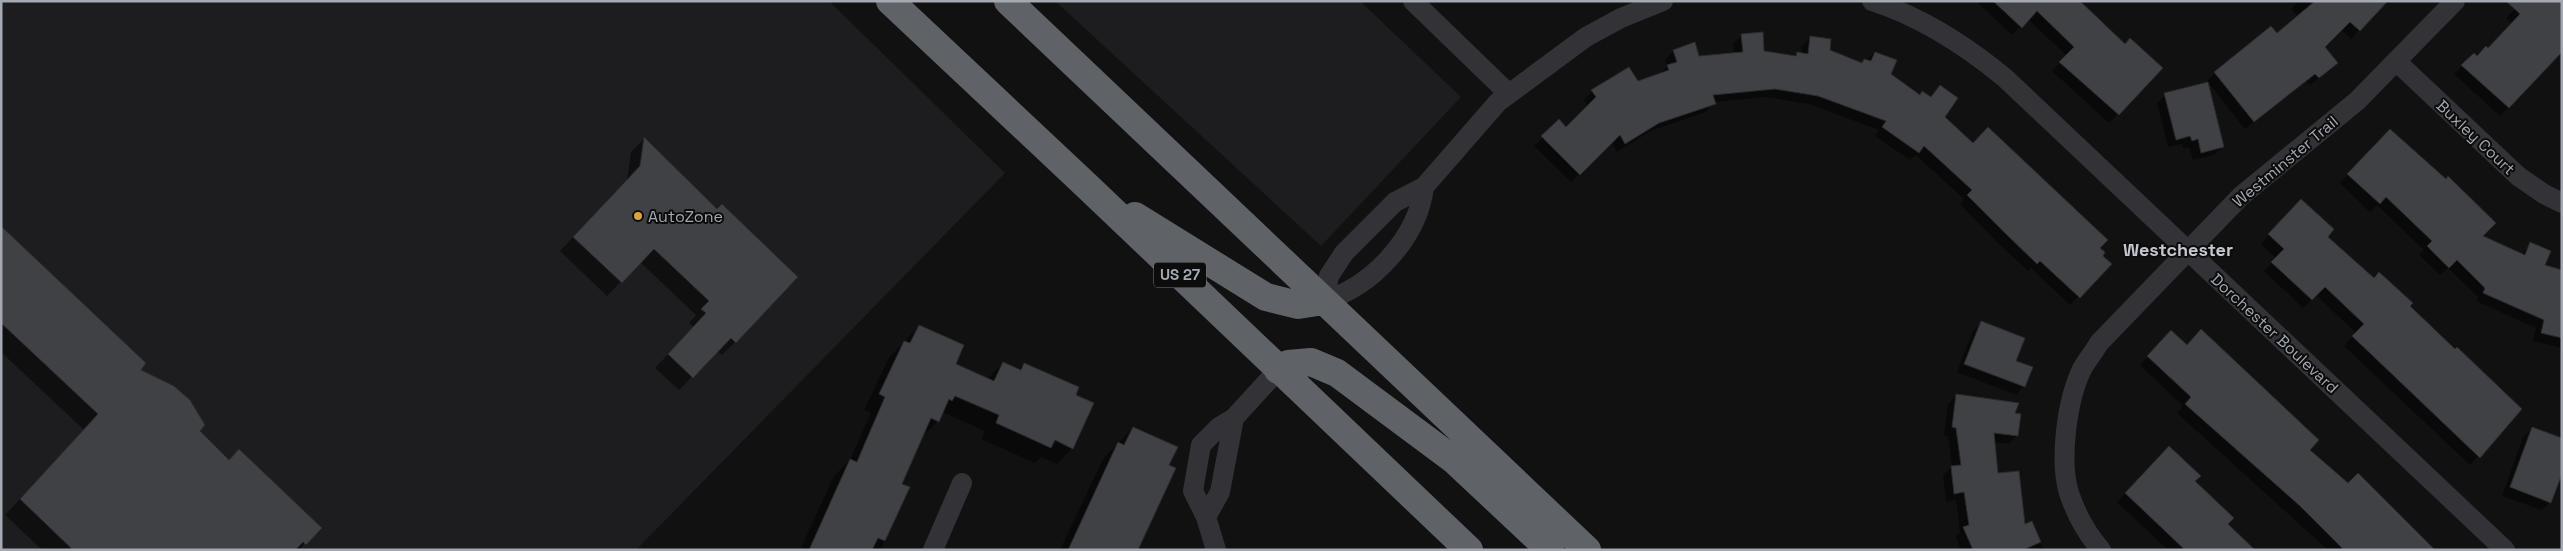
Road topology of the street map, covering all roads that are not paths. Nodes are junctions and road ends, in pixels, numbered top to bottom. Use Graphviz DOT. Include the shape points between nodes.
graph roads {
  1 [pos="890,1"];
  2 [pos="1008,1"];
  3 [pos="1412,1"];
  4 [pos="1663,1"];
  5 [pos="1872,1"];
  6 [pos="2455,1"];
  7 [pos="2397,62"];
  8 [pos="1508,93"];
  9 [pos="1424,187"];
  10 [pos="1089,188"];
  11 [pos="2562,203"];
  12 [pos="2188,251"];
  13 [pos="1324,302"];
  14 [pos="1278,370"];
  15 [pos="1234,418"];
  16 [pos="962,483"];
  17 [pos="1206,517"];
  18 [pos="933,550"];
  19 [pos="1216,550"];
  20 [pos="1469,550"];
  21 [pos="1550,550"];
  22 [pos="1587,550"];
  23 [pos="2102,550"];
  24 [pos="2505,550"];
  1 -- 10 [label="highway, US 27"];
  2 -- 13 [label="highway"];
  3 -- 8 [label="street"];
  4 -- 8 [label="street" via="1586,37"];
  5 -- 12 [label="street, Dorchester Boulevard" via="1933,27 1988,64"];
  6 -- 7 [label="street, Westminster Trail"];
  7 -- 11 [label="street, Buxley Court" via="2518,176"];
  7 -- 12 [label="street, Westminster Trail" via="2343,113 2255,182"];
  8 -- 9 [label="street" via="1488,111"];
  9 -- 13 [label="street" via="1395,202 1344,253 1329,276"];
  9 -- 13 [label="street" via="1419,214 1405,239 1361,284"];
  10 -- 13 [label="highway" via="1266,297 1298,306"];
  10 -- 14 [label="highway, US 27"];
  12 -- 23 [label="street, Westminster Trail" via="2099,343 2082,369 2072,399 2065,467 2069,492 2077,514"];
  12 -- 24 [label="street, Dorchester Boulevard"];
  13 -- 22 [label="highway"];
  14 -- 15 [label="street"];
  14 -- 20 [label="highway, US 27"];
  14 -- 21 [label="highway" via="1288,364 1311,362 1337,373 1454,460"];
  15 -- 17 [label="street" via="1220,492"];
  15 -- 17 [label="street" via="1219,427 1201,445 1194,491"];
  16 -- 18 [label="street"];
  17 -- 19 [label="street"];
}
